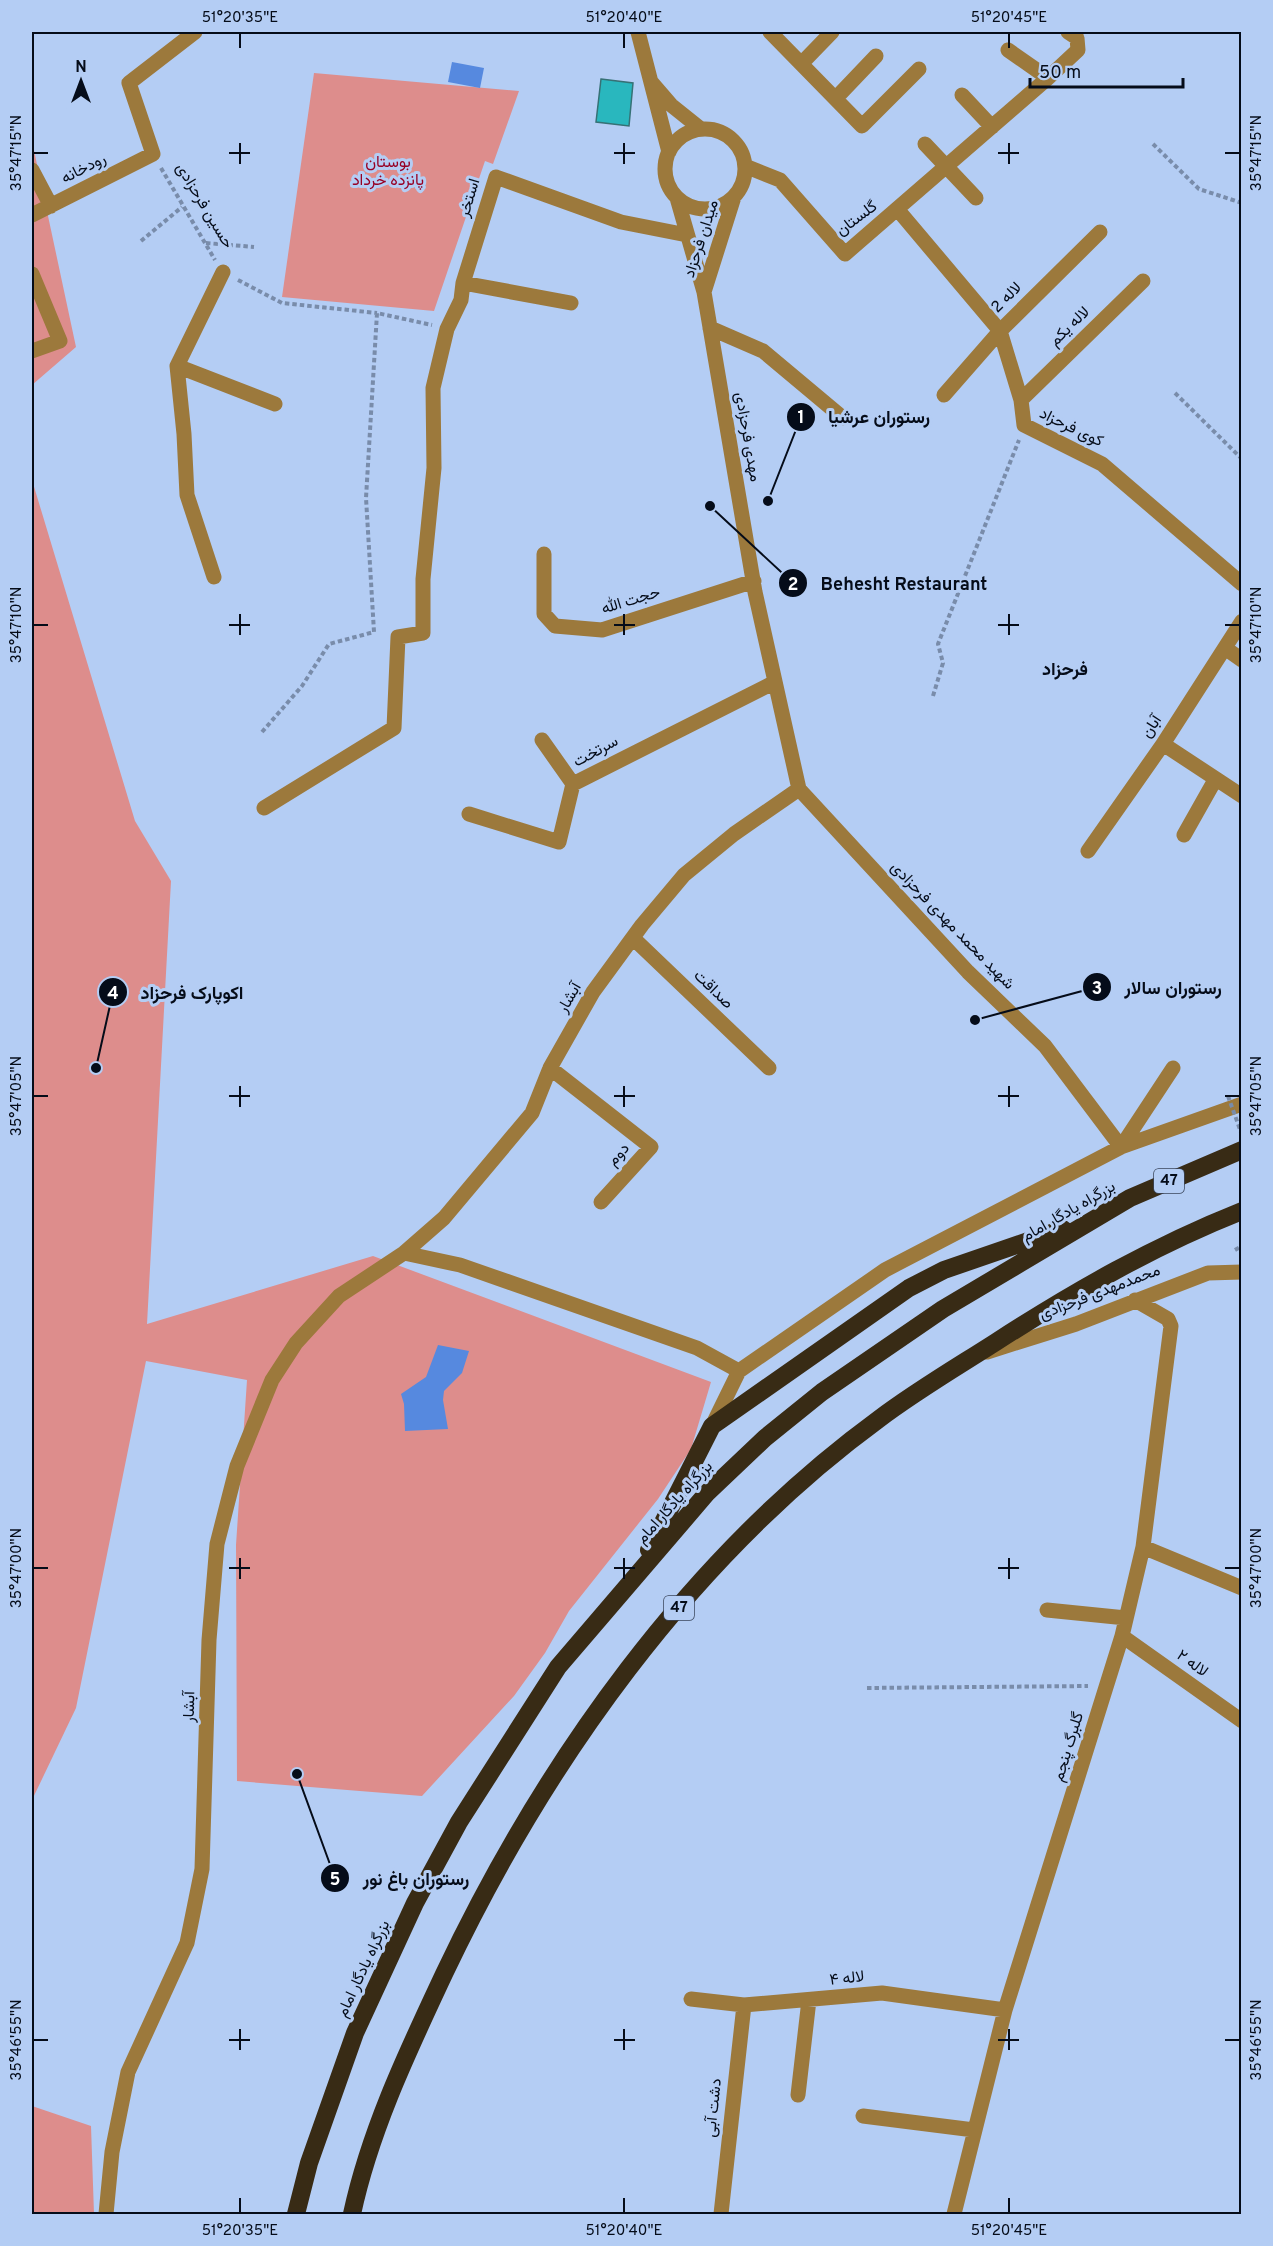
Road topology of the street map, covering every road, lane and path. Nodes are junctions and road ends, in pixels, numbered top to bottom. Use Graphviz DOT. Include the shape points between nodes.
graph roads {
  1 [pos="195,32"];
  2 [pos="638,32"];
  3 [pos="770,32"];
  4 [pos="832,32"];
  5 [pos="1068,32"];
  6 [pos="1008,50"];
  7 [pos="876,56"];
  8 [pos="802,63"];
  9 [pos="919,69"];
  10 [pos="1048,78"];
  11 [pos="650,81"];
  12 [pos="962,95"];
  13 [pos="836,98"];
  14 [pos="992,127"];
  15 [pos="701,129"];
  16 [pos="925,144"];
  17 [pos="1153,144"];
  18 [pos="669,152"];
  19 [pos="153,154"];
  20 [pos="946,165"];
  21 [pos="745,166"];
  22 [pos="32,170"];
  23 [pos="735,197"];
  24 [pos="677,198"];
  25 [pos="976,198"];
  26 [pos="1242,203"];
  27 [pos="51,206"];
  28 [pos="182,207"];
  29 [pos="898,210"];
  30 [pos="32,215"];
  31 [pos="1100,232"];
  32 [pos="687,235"];
  33 [pos="141,241"];
  34 [pos="205,243"];
  35 [pos="254,247"];
  36 [pos="223,272"];
  37 [pos="32,274"];
  38 [pos="1143,281"];
  39 [pos="463,283"];
  40 [pos="704,292"];
  41 [pos="571,303"];
  42 [pos="377,313"];
  43 [pos="710,328"];
  44 [pos="447,329"];
  45 [pos="1000,331"];
  46 [pos="32,351"];
  47 [pos="177,366"];
  48 [pos="1175,393"];
  49 [pos="945,395"];
  50 [pos="1021,400"];
  51 [pos="275,404"];
  52 [pos="843,418"];
  53 [pos="1024,425"];
  54 [pos="1242,459"];
  55 [pos="544,554"];
  56 [pos="214,577"];
  57 [pos="754,581"];
  58 [pos="1242,584"];
  59 [pos="1242,621"];
  60 [pos="1224,648"];
  61 [pos="1242,660"];
  62 [pos="775,682"];
  63 [pos="933,696"];
  64 [pos="262,732"];
  65 [pos="542,740"];
  66 [pos="1163,744"];
  67 [pos="1215,780"];
  68 [pos="573,784"];
  69 [pos="799,789"];
  70 [pos="1242,796"];
  71 [pos="264,808"];
  72 [pos="469,814"];
  73 [pos="1184,835"];
  74 [pos="1088,851"];
  75 [pos="633,938"];
  76 [pos="550,1068"];
  77 [pos="768,1068"];
  78 [pos="1173,1068"];
  79 [pos="1228,1096"];
  80 [pos="1242,1104"];
  81 [pos="1242,1135"];
  82 [pos="1121,1148"];
  83 [pos="1242,1150"];
  84 [pos="601,1202"];
  85 [pos="1242,1210"];
  86 [pos="1100,1216"];
  87 [pos="1242,1246"];
  88 [pos="1235,1250"];
  89 [pos="404,1253"];
  90 [pos="1242,1272"];
  91 [pos="1135,1300"];
  92 [pos="973,1357"];
  93 [pos="740,1371"];
  94 [pos="711,1426"];
  95 [pos="1143,1547"];
  96 [pos="636,1576"];
  97 [pos="1242,1588"];
  98 [pos="1047,1610"];
  99 [pos="1126,1618"];
  100 [pos="1122,1636"];
  101 [pos="1106,1686"];
  102 [pos="867,1688"];
  103 [pos="1242,1722"];
  104 [pos="691,1999"];
  105 [pos="809,2001"];
  106 [pos="744,2005"];
  107 [pos="1005,2010"];
  108 [pos="798,2095"];
  109 [pos="863,2116"];
  110 [pos="974,2130"];
  111 [pos="106,2214"];
  112 [pos="296,2214"];
  113 [pos="352,2214"];
  114 [pos="721,2214"];
  115 [pos="954,2214"];
  1 -- 19 [label="street, حسین فرحزادی" via="129,84"];
  2 -- 11 [label="street"];
  3 -- 8 [label="street"];
  4 -- 8 [label="street"];
  5 -- 10 [label="street, گلستان" via="1077,38 1078,50"];
  6 -- 10 [label="street"];
  7 -- 13 [label="street"];
  8 -- 13 [label="street"];
  9 -- 13 [label="street" via="862,126"];
  10 -- 14 [label="street, گلستان"];
  11 -- 15 [label="street" via="671,105"];
  11 -- 18 [label="street"];
  12 -- 14 [label="street"];
  14 -- 20 [label="street, گلستان"];
  15 -- 18 [label="street" via="677,141"];
  15 -- 21 [label="street" via="726,135 742,154"];
  16 -- 20 [label="street"];
  17 -- 26 [label="path" via="1199,189"];
  18 -- 24 [label="street" via="665,177"];
  19 -- 27 [label="street, رودخانه"];
  19 -- 28 [label="path, حسین فرحزادی"];
  20 -- 25 [label="street"];
  20 -- 29 [label="street, گلستان"];
  21 -- 23 [label="street, میدان فرحزاد" via="745,177"];
  21 -- 29 [label="street, گلستان" via="780,180 845,254"];
  22 -- 27 [label="street"];
  23 -- 24 [label="street, میدان فرحزاد" via="724,205 700,209"];
  23 -- 40 [label="street, میدان فرحزاد"];
  24 -- 32 [label="street, مهدی فرحزادی"];
  27 -- 30 [label="street, رودخانه"];
  28 -- 33 [label="path"];
  28 -- 34 [label="path, حسین فرحزادی"];
  29 -- 45 [label="street, کوی فرحزاد"];
  31 -- 45 [label="street, لاله 2"];
  32 -- 39 [label="street, استخر" via="621,222 496,177"];
  32 -- 40 [label="street, مهدی فرحزادی"];
  34 -- 35 [label="path"];
  34 -- 36 [label="path, حسین فرحزادی"];
  36 -- 42 [label="path, حسین فرحزادی" via="282,303"];
  36 -- 47 [label="street"];
  37 -- 46 [label="street" via="60,341"];
  38 -- 50 [label="street, لاله یکم"];
  39 -- 41 [label="street"];
  39 -- 44 [label="street" via="461,300"];
  40 -- 43 [label="street, مهدی فرحزادی"];
  42 -- 44 [label="path, حسین فرحزادی"];
  42 -- 64 [label="path" via="366,498 374,632 329,644 302,686"];
  43 -- 52 [label="street" via="763,351"];
  43 -- 57 [label="street, مهدی فرحزادی"];
  44 -- 71 [label="street" via="433,388 434,468 423,579 423,633 398,637 394,728"];
  45 -- 49 [label="street, لاله 2"];
  45 -- 50 [label="street, کوی فرحزاد"];
  47 -- 51 [label="street"];
  47 -- 56 [label="street" via="187,495"];
  48 -- 54 [label="path"];
  50 -- 53 [label="street, کوی فرحزاد"];
  53 -- 58 [label="street, کوی فرحزاد" via="1102,464"];
  53 -- 63 [label="path" via="938,644 943,663"];
  55 -- 57 [label="street, حجت الله" via="544,614 555,626 602,630"];
  57 -- 62 [label="street, مهدی فرحزادی"];
  59 -- 60 [label="street, آبان"];
  60 -- 61 [label="street"];
  60 -- 66 [label="street, آبان"];
  62 -- 68 [label="street, سرتخت"];
  62 -- 69 [label="street, مهدی فرحزادی"];
  65 -- 68 [label="street"];
  66 -- 67 [label="street"];
  66 -- 74 [label="street, آبان"];
  67 -- 70 [label="street"];
  67 -- 73 [label="street"];
  68 -- 72 [label="street, سرتخت" via="559,842"];
  69 -- 75 [label="street, آبشار" via="684,875"];
  69 -- 82 [label="street, شهید محمد مهدی فرحزادی" via="968,972 1045,1046"];
  75 -- 76 [label="street, آبشار" via="593,992"];
  75 -- 77 [label="street, صداقت"];
  76 -- 84 [label="street, دوم" via="651,1147"];
  76 -- 89 [label="street, آبشار" via="532,1113 444,1218"];
  78 -- 82 [label="street"];
  79 -- 81 [label="path, bridge"];
  80 -- 82 [label="street"];
  82 -- 93 [label="street" via="885,1270"];
  83 -- 86 [label="highway, بزرگراه یادگار امام / 47" via="1130,1198"];
  85 -- 92 [label="highway, 47" via="1124,1264"];
  86 -- 94 [label="highway" via="945,1270 909,1288"];
  86 -- 96 [label="highway, بزرگراه یادگار امام / 47" via="943,1309 822,1392 706,1493"];
  87 -- 88 [label="path"];
  89 -- 93 [label="street" via="460,1265 697,1348"];
  89 -- 111 [label="street, آبشار" via="339,1296 296,1343 272,1380 237,1466 217,1544 209,1640 202,1869 187,1943 128,2073 112,2152"];
  90 -- 91 [label="street, محمدمهدی فرحزادی" via="1208,1273"];
  91 -- 92 [label="street, محمدمهدی فرحزادی" via="1076,1324"];
  91 -- 95 [label="street, گلبرگ پنجم" via="1167,1319 1171,1326"];
  92 -- 113 [label="highway, 47" via="879,1419 768,1514 713,1568 647,1645 592,1720 540,1796 466,1929 408,2050"];
  93 -- 94 [label="street"];
  94 -- 96 [label="highway"];
  95 -- 97 [label="street"];
  95 -- 99 [label="street, گلبرگ پنجم"];
  96 -- 112 [label="highway, بزرگراه یادگار امام / 47" via="558,1667 459,1821 355,2033 309,2163"];
  98 -- 99 [label="street"];
  99 -- 100 [label="street, گلبرگ پنجم"];
  100 -- 101 [label="street, گلبرگ پنجم"];
  100 -- 103 [label="street, لاله ۲"];
  101 -- 102 [label="path"];
  101 -- 107 [label="street, گلبرگ پنجم"];
  104 -- 106 [label="street, لاله ۴"];
  105 -- 106 [label="street, لاله ۴"];
  105 -- 107 [label="street, لاله ۴" via="882,1993"];
  105 -- 108 [label="street"];
  106 -- 114 [label="street, دشت آبی"];
  107 -- 110 [label="street, گلبرگ پنجم"];
  109 -- 110 [label="street"];
  110 -- 115 [label="street, گلبرگ پنجم"];
}
